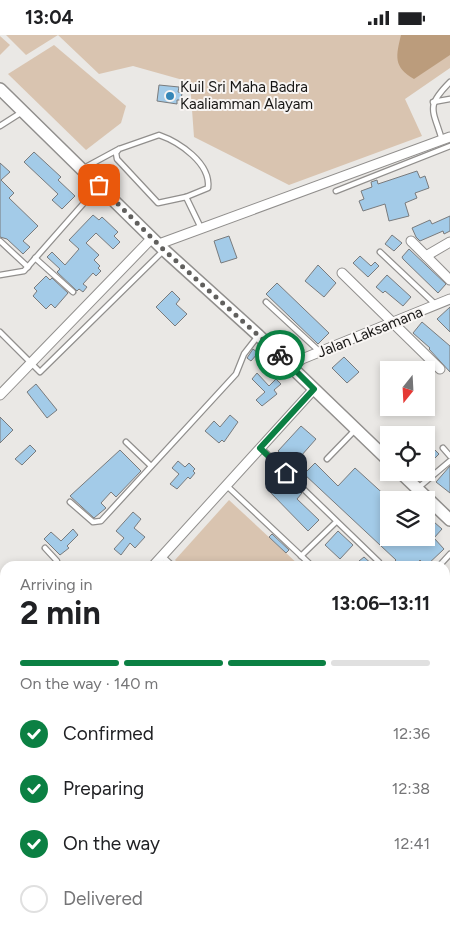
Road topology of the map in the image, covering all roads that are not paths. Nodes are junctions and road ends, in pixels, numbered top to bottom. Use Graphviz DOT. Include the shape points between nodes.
graph roads {
  1 [pos="450,82"];
  2 [pos="0,89"];
  3 [pos="450,99"];
  4 [pos="433,102"];
  5 [pos="23,112"];
  6 [pos="0,126"];
  7 [pos="446,139"];
  8 [pos="450,146"];
  9 [pos="119,149"];
  10 [pos="380,163"];
  11 [pos="82,169"];
  12 [pos="384,172"];
  13 [pos="99,185"];
  14 [pos="336,191"];
  15 [pos="186,197"];
  16 [pos="202,228"];
  17 [pos="0,241"];
  18 [pos="411,241"];
  19 [pos="450,242"];
  20 [pos="158,244"];
  21 [pos="380,252"];
  22 [pos="426,256"];
  23 [pos="36,258"];
  24 [pos="28,267"];
  25 [pos="342,273"];
  26 [pos="0,275"];
  27 [pos="450,280"];
  28 [pos="72,292"];
  29 [pos="450,299"];
  30 [pos="266,302"];
  31 [pos="436,305"];
  32 [pos="392,323"];
  33 [pos="0,332"];
  34 [pos="258,335"];
  35 [pos="320,352"];
  36 [pos="32,362"];
  37 [pos="292,367"];
  38 [pos="440,369"];
  39 [pos="314,389"];
  40 [pos="0,395"];
  41 [pos="356,429"];
  42 [pos="126,442"];
  43 [pos="260,448"];
  44 [pos="443,448"];
  45 [pos="380,452"];
  46 [pos="450,456"];
  47 [pos="327,459"];
  48 [pos="450,461"];
  49 [pos="151,466"];
  50 [pos="409,481"];
  51 [pos="226,485"];
  52 [pos="417,489"];
  53 [pos="70,501"];
  54 [pos="450,521"];
  55 [pos="336,522"];
  56 [pos="45,548"];
  57 [pos="162,556"];
  58 [pos="301,556"];
  59 [pos="57,561"];
  60 [pos="157,561"];
  61 [pos="168,561"];
  62 [pos="306,561"];
  63 [pos="378,561"];
  1 -- 4 [label="lane"];
  2 -- 5 [label="street"];
  3 -- 4 [label="lane"];
  4 -- 7 [label="lane" via="432,109"];
  5 -- 6 [label="lane"];
  5 -- 11 [label="street"];
  7 -- 10 [label="street"];
  8 -- 12 [label="lane"];
  9 -- 11 [label="lane"];
  9 -- 15 [label="lane" via="117,159 157,202"];
  9 -- 15 [label="lane" via="159,135 189,151 209,185 204,192"];
  10 -- 12 [label="lane"];
  10 -- 16 [label="street"];
  11 -- 13 [label="street"];
  12 -- 14 [label="lane"];
  13 -- 20 [label="street"];
  13 -- 23 [label="lane"];
  15 -- 16 [label="lane"];
  16 -- 20 [label="street"];
  17 -- 24 [label="lane"];
  18 -- 22 [label="street"];
  19 -- 22 [label="street"];
  20 -- 34 [label="street"];
  20 -- 36 [label="street"];
  20 -- 36 [label="lane" via="40,372"];
  21 -- 31 [label="lane"];
  22 -- 27 [label="street"];
  23 -- 24 [label="lane"];
  23 -- 28 [label="lane"];
  24 -- 26 [label="lane" via="20,273"];
  25 -- 32 [label="street"];
  29 -- 31 [label="street, Jalan Laksamana"];
  30 -- 35 [label="lane"];
  31 -- 32 [label="street, Jalan Laksamana"];
  32 -- 35 [label="street, Jalan Laksamana"];
  32 -- 38 [label="street"];
  33 -- 36 [label="lane"];
  34 -- 37 [label="street"];
  34 -- 49 [label="lane" via="244,354 236,374"];
  35 -- 37 [label="street, Jalan Laksamana"];
  36 -- 40 [label="street"];
  37 -- 39 [label="street"];
  39 -- 41 [label="street"];
  39 -- 43 [label="street"];
  41 -- 45 [label="street"];
  41 -- 47 [label="lane"];
  42 -- 49 [label="lane"];
  43 -- 51 [label="street"];
  43 -- 55 [label="lane"];
  44 -- 46 [label="lane"];
  48 -- 52 [label="lane"];
  49 -- 53 [label="lane" via="99,523"];
  50 -- 52 [label="street"];
  51 -- 57 [label="street"];
  51 -- 58 [label="lane"];
  52 -- 54 [label="street"];
  55 -- 58 [label="lane"];
  55 -- 63 [label="lane"];
  56 -- 59 [label="lane"];
  57 -- 60 [label="street"];
  57 -- 61 [label="lane"];
  58 -- 62 [label="lane"];
}
